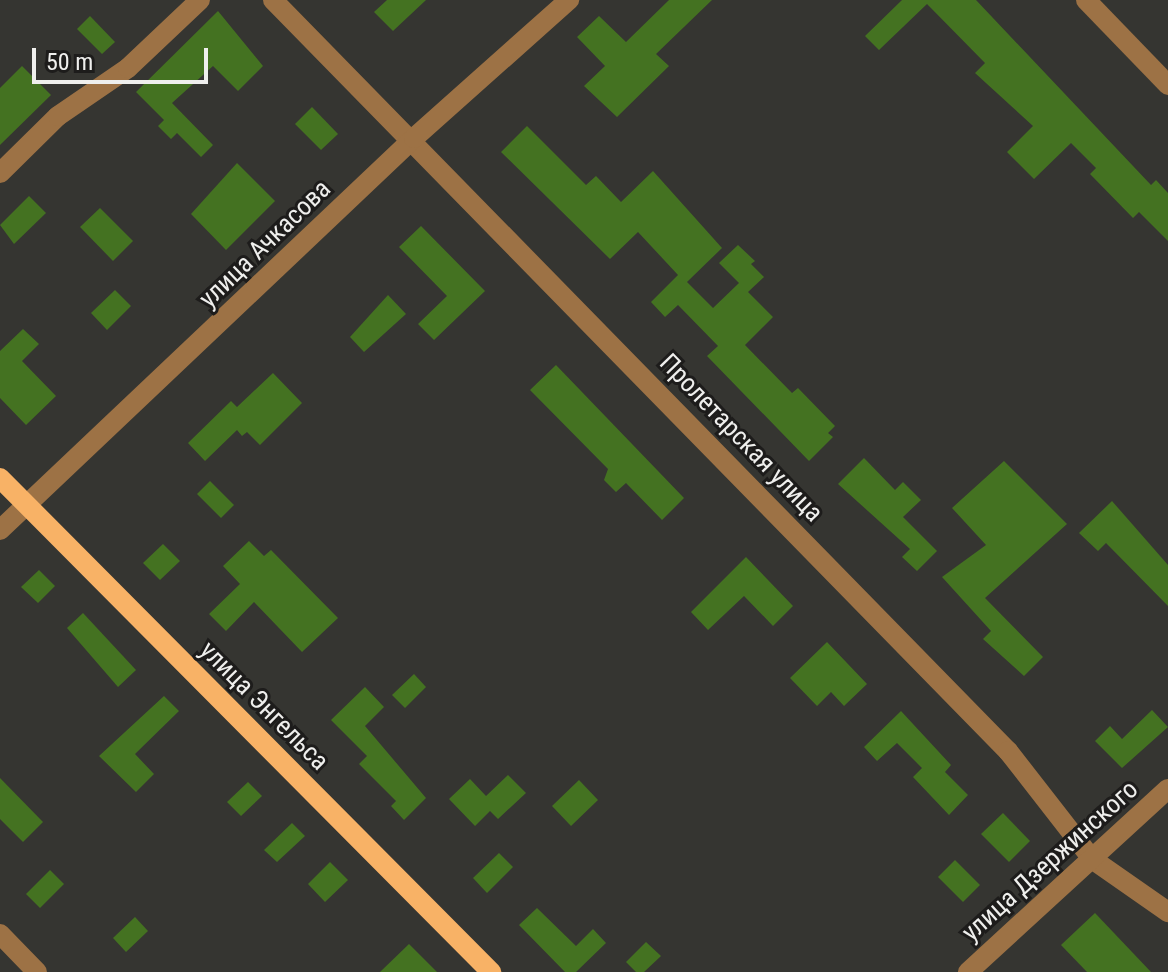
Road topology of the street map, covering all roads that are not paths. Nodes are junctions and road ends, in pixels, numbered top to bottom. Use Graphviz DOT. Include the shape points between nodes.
graph roads {
  1 [pos="200,0"];
  2 [pos="273,0"];
  3 [pos="569,0"];
  4 [pos="1086,0"];
  5 [pos="1168,85"];
  6 [pos="414,138"];
  7 [pos="0,173"];
  8 [pos="0,478"];
  9 [pos="27,505"];
  10 [pos="0,530"];
  11 [pos="1168,789"];
  12 [pos="1092,859"];
  13 [pos="1168,912"];
  14 [pos="0,934"];
  15 [pos="37,972"];
  16 [pos="491,972"];
  17 [pos="968,972"];
  1 -- 7 [label="street" via="128,68 58,116"];
  2 -- 6 [label="street, Пролетарская улица"];
  3 -- 6 [label="street, улица Ачкасова"];
  4 -- 5 [label="street"];
  6 -- 9 [label="street, улица Ачкасова"];
  6 -- 12 [label="street, Пролетарская улица" via="1008,751"];
  8 -- 9 [label="main road, улица Энгельса"];
  9 -- 10 [label="street, улица Ачкасова"];
  9 -- 16 [label="main road, улица Энгельса"];
  11 -- 12 [label="street, улица Дзержинского"];
  12 -- 13 [label="street, Пролетарская улица"];
  12 -- 17 [label="street, улица Дзержинского"];
  14 -- 15 [label="street"];
}
